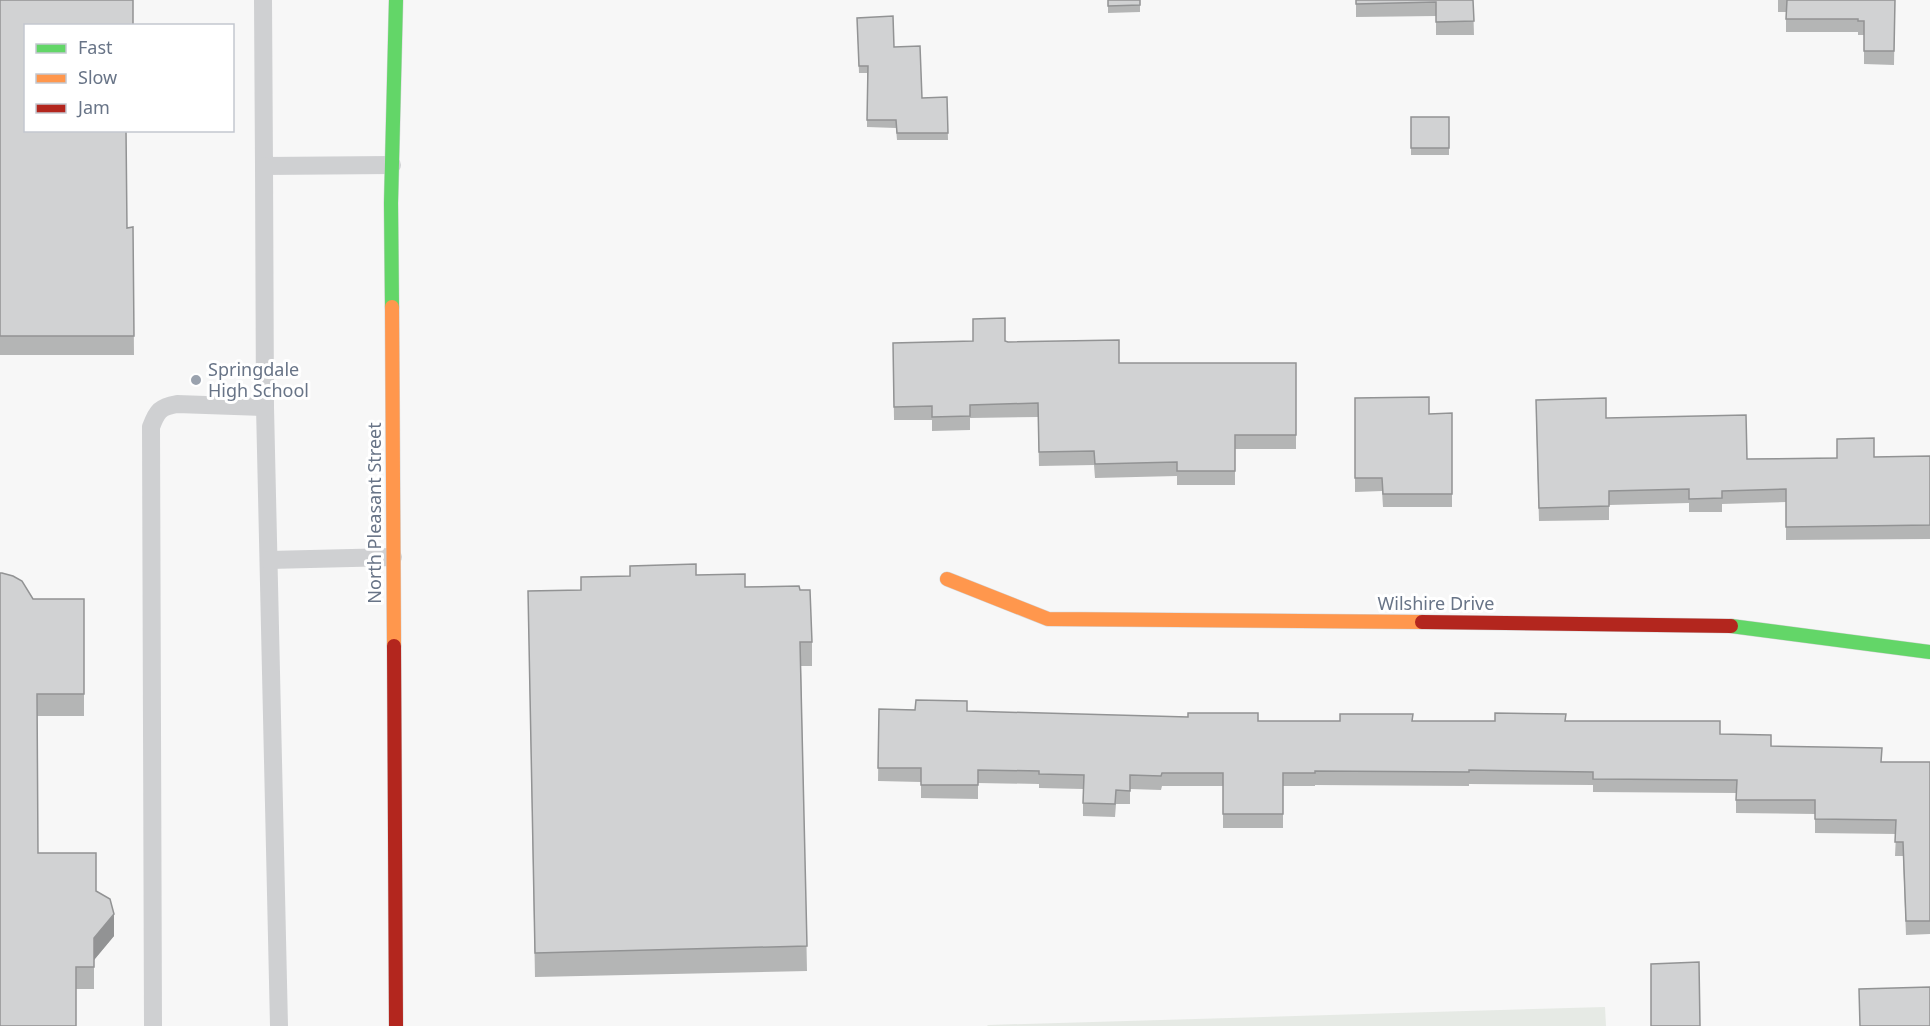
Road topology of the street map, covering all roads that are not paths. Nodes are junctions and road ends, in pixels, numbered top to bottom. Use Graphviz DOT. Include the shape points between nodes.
graph roads {
  1 [pos="263,0"];
  2 [pos="396,0"];
  3 [pos="392,165"];
  4 [pos="264,166"];
  5 [pos="265,407"];
  6 [pos="393,557"];
  7 [pos="269,560"];
  8 [pos="947,579"];
  9 [pos="1930,652"];
  10 [pos="153,1026"];
  11 [pos="279,1026"];
  12 [pos="396,1026"];
  1 -- 4 [label="lane"];
  2 -- 3 [label="street, North Pleasant Street"];
  3 -- 4 [label="lane"];
  3 -- 6 [label="street, North Pleasant Street"];
  4 -- 5 [label="lane"];
  5 -- 7 [label="lane"];
  5 -- 10 [label="lane" via="177,404 156,413 151,427"];
  6 -- 7 [label="lane"];
  6 -- 12 [label="street, North Pleasant Street"];
  7 -- 11 [label="lane"];
  8 -- 9 [label="street, Wilshire Drive" via="1048,619 1726,625"];
}
